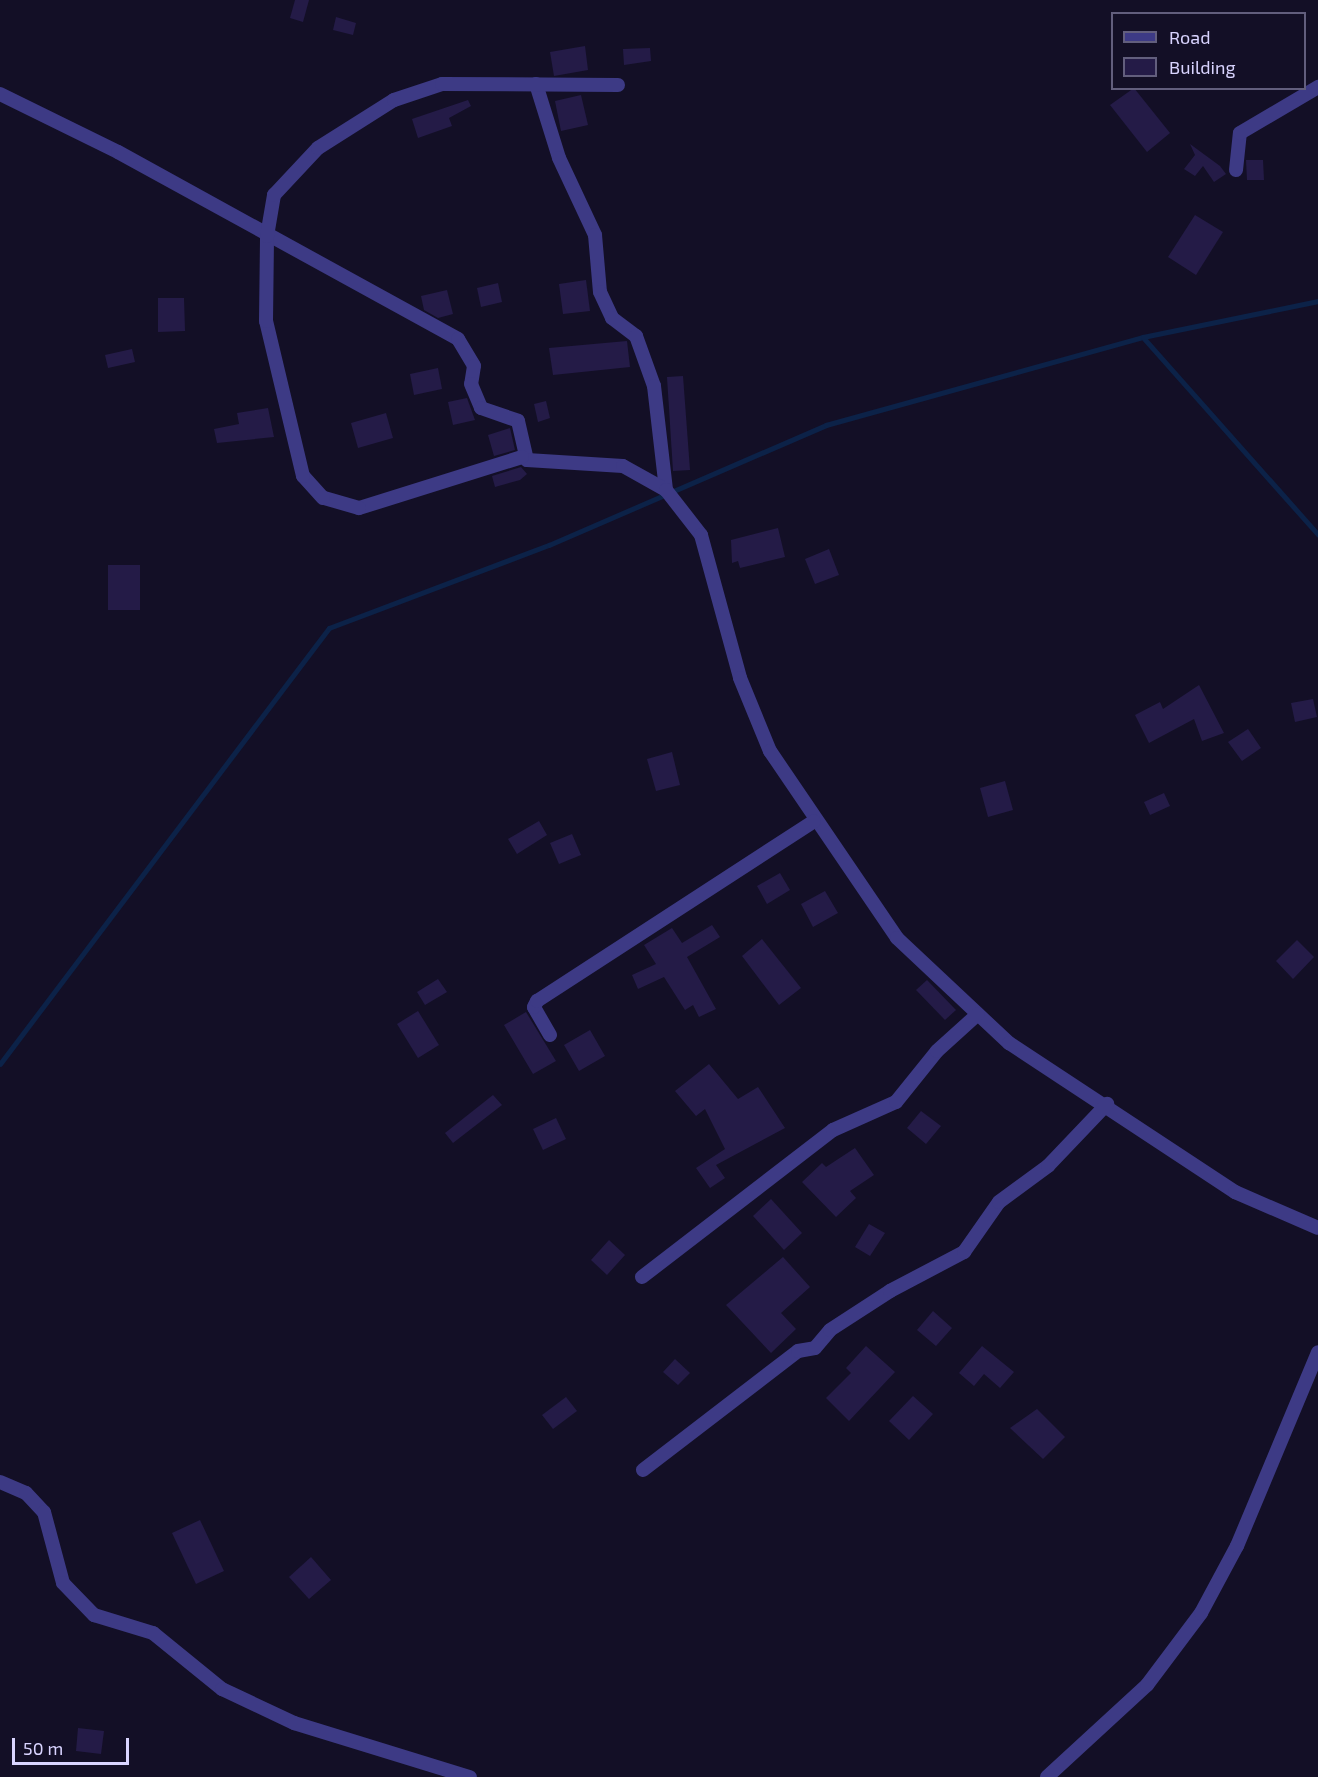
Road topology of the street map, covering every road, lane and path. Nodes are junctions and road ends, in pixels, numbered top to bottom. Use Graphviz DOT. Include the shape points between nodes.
graph roads {
  1 [pos="536,84"];
  2 [pos="618,85"];
  3 [pos="1318,87"];
  4 [pos="0,94"];
  5 [pos="1236,170"];
  6 [pos="267,236"];
  7 [pos="522,456"];
  8 [pos="666,490"];
  9 [pos="814,821"];
  10 [pos="978,1014"];
  11 [pos="549,1035"];
  12 [pos="1107,1104"];
  13 [pos="1318,1228"];
  14 [pos="642,1277"];
  15 [pos="1318,1352"];
  16 [pos="643,1470"];
  17 [pos="0,1482"];
  18 [pos="470,1777"];
  19 [pos="1047,1777"];
  1 -- 2 [label="street"];
  1 -- 6 [label="street" via="442,84 394,100 311,156 274,195"];
  1 -- 8 [label="street" via="559,158 595,235 600,292 612,318 636,336 654,386"];
  3 -- 5 [label="street" via="1240,134"];
  4 -- 6 [label="street"];
  6 -- 7 [label="street" via="458,339 474,366 471,384 481,408 518,421"];
  6 -- 7 [label="street" via="266,321 303,476 323,498 359,508"];
  7 -- 8 [label="street" via="623,466"];
  8 -- 9 [label="street" via="700,535 740,678 770,751"];
  9 -- 10 [label="street" via="897,938"];
  9 -- 11 [label="street" via="537,1001 534,1007"];
  10 -- 12 [label="street" via="1009,1043"];
  10 -- 14 [label="street" via="938,1051 896,1102 833,1131"];
  12 -- 13 [label="street" via="1168,1151 1235,1192"];
  12 -- 16 [label="street" via="1048,1166 999,1202 964,1252 890,1291 830,1330 815,1348 798,1351"];
  15 -- 19 [label="street" via="1237,1546 1201,1612 1147,1685"];
  17 -- 18 [label="street" via="26,1493 44,1512 63,1583 94,1615 112,1625 153,1633 222,1689 294,1723"];
}
